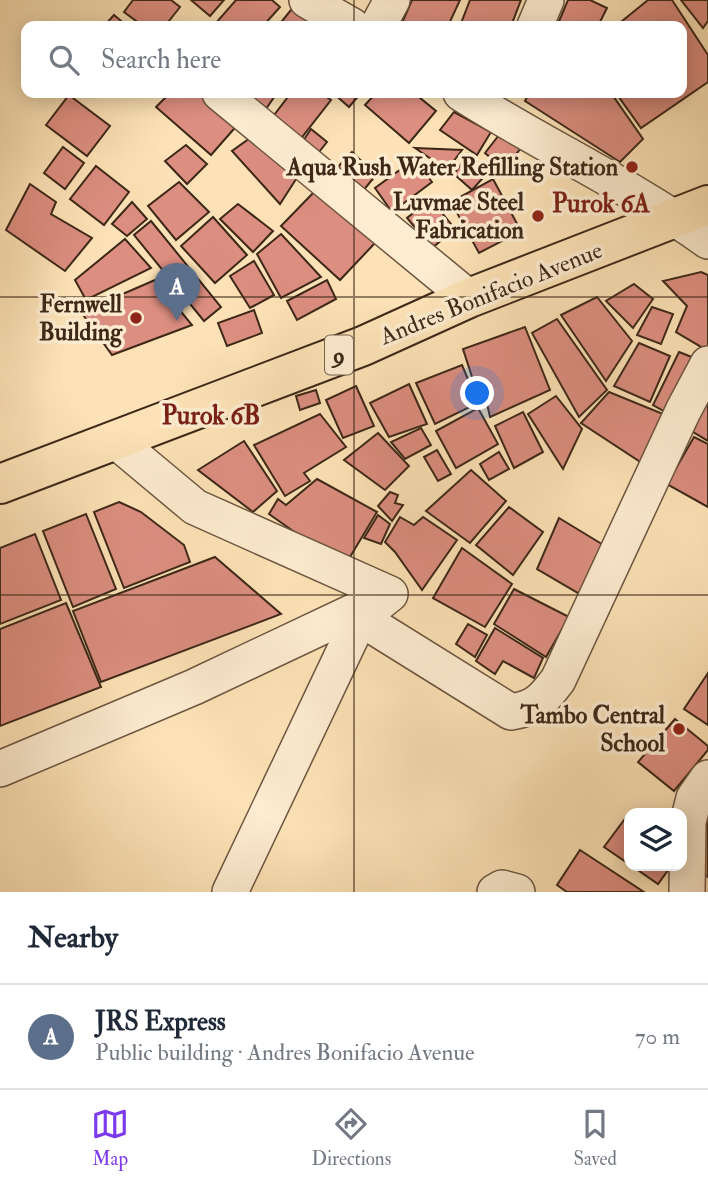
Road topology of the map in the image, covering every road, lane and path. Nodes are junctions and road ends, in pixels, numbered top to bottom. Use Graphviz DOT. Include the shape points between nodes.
graph roads {
  1 [pos="307,0"];
  2 [pos="392,0"];
  3 [pos="546,0"];
  4 [pos="343,21"];
  5 [pos="381,21"];
  6 [pos="537,21"];
  7 [pos="226,98"];
  8 [pos="479,98"];
  9 [pos="501,104"];
  10 [pos="692,211"];
  11 [pos="708,241"];
  12 [pos="469,298"];
  13 [pos="708,364"];
  14 [pos="116,441"];
  15 [pos="0,485"];
  16 [pos="390,594"];
  17 [pos="360,618"];
  18 [pos="0,769"];
  19 [pos="708,778"];
  20 [pos="230,892"];
  21 [pos="495,892"];
  22 [pos="517,892"];
  23 [pos="687,892"];
  1 -- 4 [label="street"];
  2 -- 5 [label="street"];
  3 -- 6 [label="street"];
  7 -- 12 [label="street"];
  8 -- 9 [label="street"];
  9 -- 10 [label="street"];
  10 -- 11 [label="street"];
  10 -- 12 [label="highway, Andres Bonifacio Avenue / 9"];
  12 -- 14 [label="highway, Andres Bonifacio Avenue / 9" via="363,346"];
  13 -- 17 [label="street" via="558,680 545,698 529,709 511,712"];
  14 -- 15 [label="highway, Andres Bonifacio Avenue / 9"];
  14 -- 16 [label="street" via="195,507"];
  16 -- 17 [label="street"];
  16 -- 18 [label="street" via="194,687"];
  17 -- 20 [label="street"];
  19 -- 23 [label="street" via="694,798 688,822"];
  21 -- 22 [label="street" via="502,888"];
}
